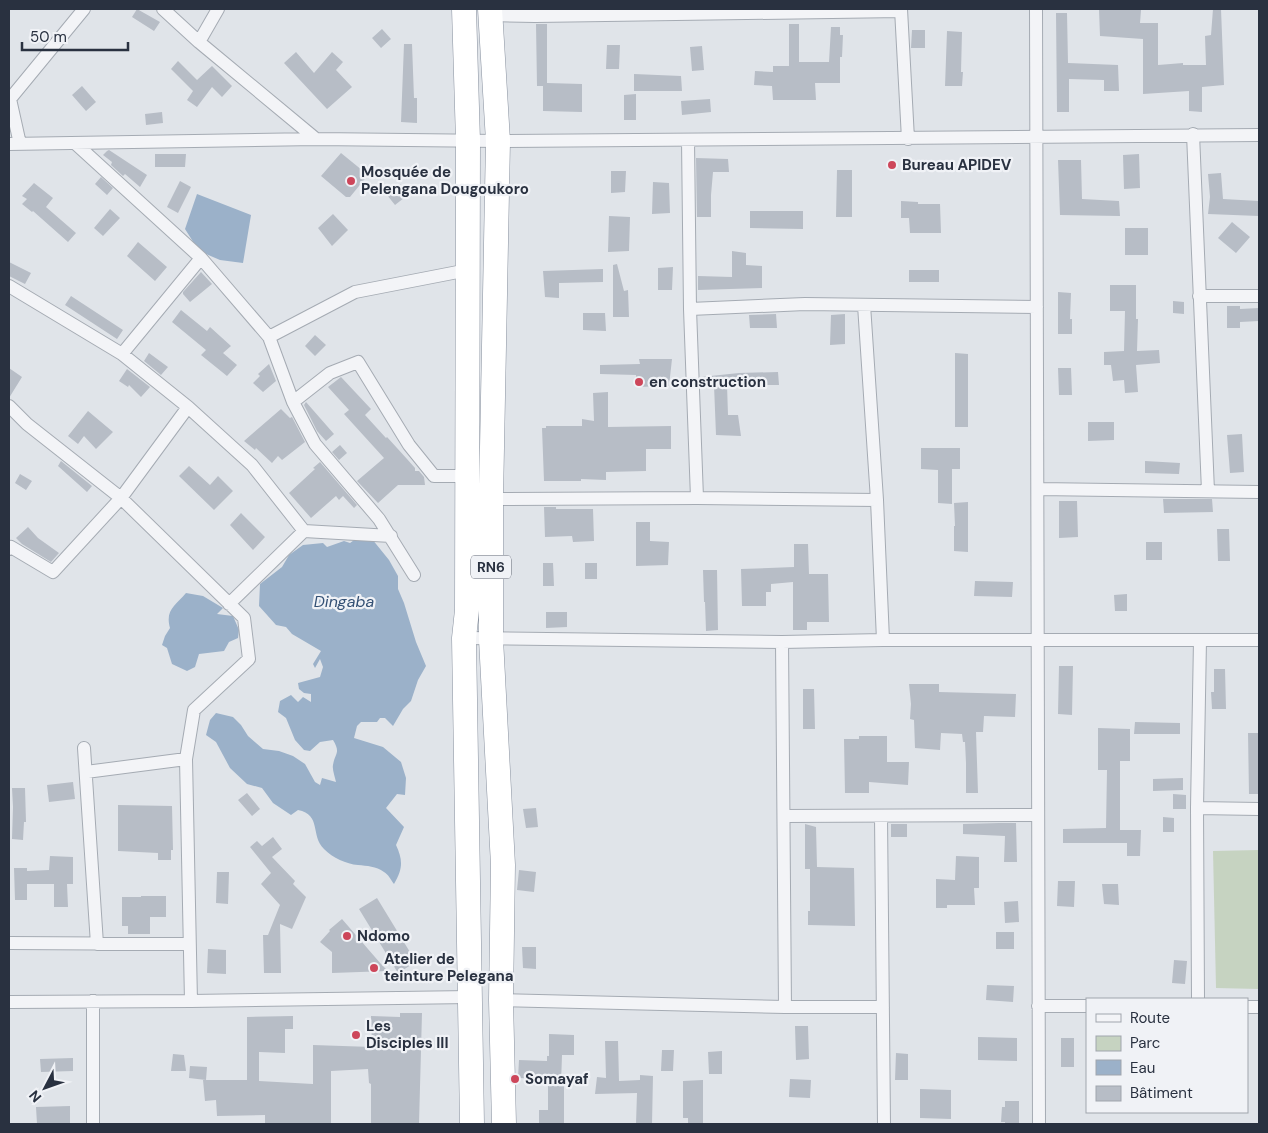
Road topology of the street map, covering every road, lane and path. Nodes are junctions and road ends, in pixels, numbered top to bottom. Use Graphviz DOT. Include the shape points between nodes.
graph roads {
  1 [pos="84,9"];
  2 [pos="163,9"];
  3 [pos="218,9"];
  4 [pos="464,9"];
  5 [pos="1036,9"];
  6 [pos="901,10"];
  7 [pos="693,11"];
  8 [pos="490,12"];
  9 [pos="199,42"];
  10 [pos="1193,134"];
  11 [pos="1259,135"];
  12 [pos="1037,138"];
  13 [pos="316,139"];
  14 [pos="908,139"];
  15 [pos="688,140"];
  16 [pos="468,141"];
  17 [pos="498,142"];
  18 [pos="15,144"];
  19 [pos="76,144"];
  20 [pos="201,258"];
  21 [pos="468,270"];
  22 [pos="9,286"];
  23 [pos="1199,296"];
  24 [pos="1259,296"];
  25 [pos="864,305"];
  26 [pos="1037,307"];
  27 [pos="690,309"];
  28 [pos="269,337"];
  29 [pos="122,354"];
  30 [pos="293,402"];
  31 [pos="9,406"];
  32 [pos="188,407"];
  33 [pos="466,476"];
  34 [pos="1038,489"];
  35 [pos="1208,492"];
  36 [pos="1259,492"];
  37 [pos="121,498"];
  38 [pos="697,498"];
  39 [pos="491,499"];
  40 [pos="877,500"];
  41 [pos="304,531"];
  42 [pos="391,536"];
  43 [pos="9,549"];
  44 [pos="414,575"];
  45 [pos="229,604"];
  46 [pos="464,638"];
  47 [pos="491,639"];
  48 [pos="883,640"];
  49 [pos="1038,640"];
  50 [pos="1200,640"];
  51 [pos="1259,640"];
  52 [pos="782,642"];
  53 [pos="84,748"];
  54 [pos="186,759"];
  55 [pos="86,772"];
  56 [pos="1197,808"];
  57 [pos="1259,809"];
  58 [pos="1038,815"];
  59 [pos="784,816"];
  60 [pos="881,816"];
  61 [pos="9,943"];
  62 [pos="97,944"];
  63 [pos="189,944"];
  64 [pos="470,997"];
  65 [pos="1198,998"];
  66 [pos="501,1000"];
  67 [pos="93,1001"];
  68 [pos="191,1001"];
  69 [pos="9,1002"];
  70 [pos="1038,1006"];
  71 [pos="1086,1006"];
  72 [pos="785,1007"];
  73 [pos="883,1007"];
  74 [pos="93,1124"];
  75 [pos="472,1124"];
  76 [pos="504,1124"];
  77 [pos="884,1124"];
  78 [pos="1039,1124"];
  1 -- 18 [label="street" via="10,99"];
  2 -- 9 [label="street"];
  3 -- 9 [label="street"];
  4 -- 16 [label="highway, RN6"];
  5 -- 12 [label="street"];
  6 -- 7 [label="street"];
  6 -- 14 [label="street"];
  7 -- 8 [label="street" via="535,16"];
  8 -- 17 [label="highway, RN6"];
  9 -- 13 [label="street"];
  10 -- 11 [label="street"];
  10 -- 12 [label="street"];
  10 -- 23 [label="street"];
  12 -- 14 [label="street"];
  12 -- 26 [label="street"];
  13 -- 16 [label="street"];
  13 -- 19 [label="street"];
  14 -- 15 [label="street"];
  15 -- 17 [label="street"];
  15 -- 27 [label="street"];
  16 -- 17 [label="street"];
  16 -- 21 [label="highway, RN6"];
  17 -- 39 [label="highway, RN6"];
  18 -- 19 [label="street"];
  19 -- 20 [label="street"];
  20 -- 28 [label="street"];
  20 -- 29 [label="street"];
  21 -- 28 [label="street" via="355,292"];
  21 -- 33 [label="highway, RN6"];
  22 -- 29 [label="street"];
  23 -- 24 [label="street"];
  23 -- 35 [label="street"];
  25 -- 26 [label="street"];
  25 -- 27 [label="street"];
  25 -- 40 [label="street"];
  26 -- 34 [label="street"];
  27 -- 38 [label="street"];
  28 -- 30 [label="street"];
  29 -- 32 [label="street"];
  30 -- 33 [label="street" via="330,373 358,362 409,445 434,476"];
  30 -- 42 [label="street" via="315,444"];
  31 -- 37 [label="street"];
  32 -- 37 [label="street"];
  32 -- 41 [label="street" via="252,465"];
  33 -- 46 [label="highway, RN6" via="467,610"];
  34 -- 35 [label="street"];
  34 -- 49 [label="street"];
  35 -- 36 [label="street"];
  37 -- 43 [label="street" via="53,572 11,547"];
  37 -- 45 [label="street"];
  38 -- 39 [label="street"];
  38 -- 40 [label="street"];
  39 -- 47 [label="highway, RN6"];
  40 -- 48 [label="street"];
  41 -- 42 [label="street"];
  41 -- 45 [label="street"];
  42 -- 44 [label="street"];
  45 -- 54 [label="street" via="244,618 249,659 194,710"];
  46 -- 47 [label="street"];
  46 -- 64 [label="highway, RN6"];
  47 -- 52 [label="street"];
  47 -- 66 [label="highway, RN6" via="503,865"];
  48 -- 49 [label="street"];
  48 -- 52 [label="street"];
  49 -- 50 [label="street"];
  49 -- 58 [label="street"];
  50 -- 51 [label="street"];
  50 -- 56 [label="street"];
  52 -- 59 [label="street"];
  53 -- 55 [label="street"];
  54 -- 55 [label="street"];
  54 -- 63 [label="street"];
  55 -- 62 [label="street"];
  56 -- 57 [label="street"];
  56 -- 65 [label="street"];
  58 -- 60 [label="street"];
  58 -- 70 [label="street"];
  59 -- 60 [label="street"];
  59 -- 72 [label="street"];
  60 -- 73 [label="street"];
  61 -- 62 [label="street"];
  62 -- 63 [label="street"];
  63 -- 68 [label="street"];
  64 -- 68 [label="street"];
  64 -- 75 [label="highway, RN6"];
  66 -- 72 [label="street"];
  66 -- 76 [label="highway, RN6"];
  67 -- 68 [label="street"];
  67 -- 69 [label="street"];
  67 -- 74 [label="street"];
  70 -- 71 [label="street"];
  70 -- 78 [label="street"];
  72 -- 73 [label="street"];
  73 -- 77 [label="street"];
}
